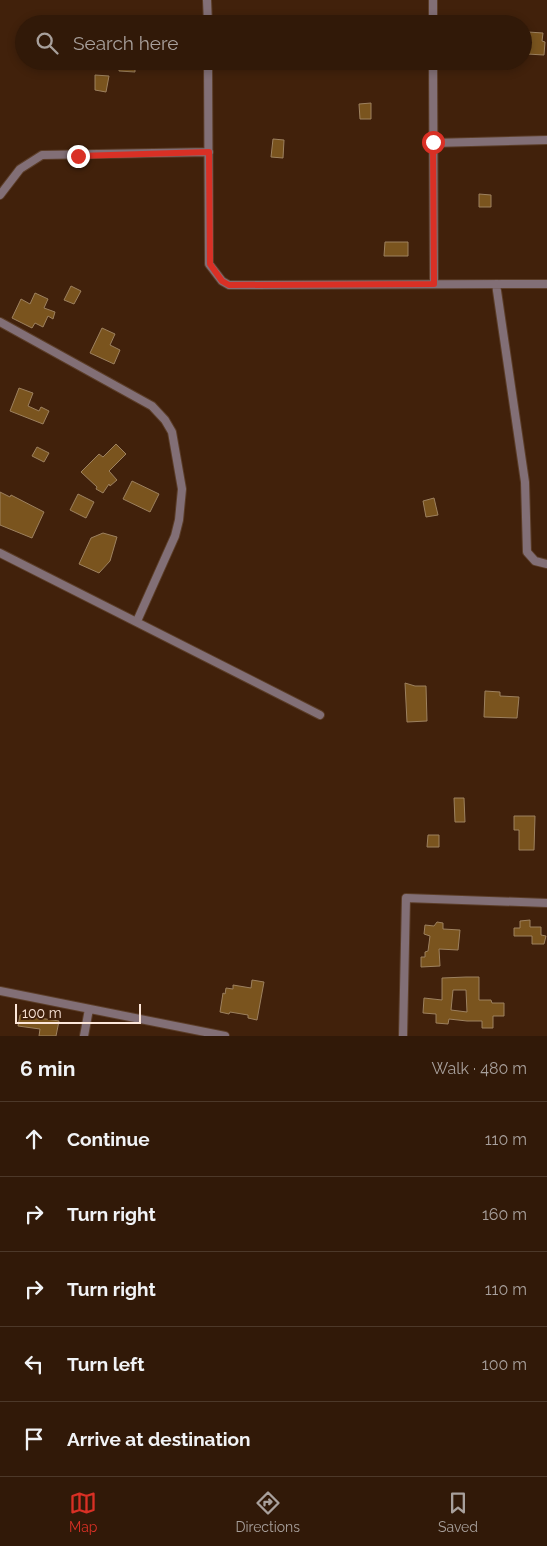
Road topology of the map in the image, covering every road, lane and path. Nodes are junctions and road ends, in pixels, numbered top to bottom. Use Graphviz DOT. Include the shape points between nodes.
graph roads {
  1 [pos="207,0"];
  2 [pos="433,0"];
  3 [pos="208,15"];
  4 [pos="433,15"];
  5 [pos="208,70"];
  6 [pos="433,70"];
  7 [pos="547,140"];
  8 [pos="433,142"];
  9 [pos="209,152"];
  10 [pos="0,195"];
  11 [pos="434,284"];
  12 [pos="496,284"];
  13 [pos="547,284"];
  14 [pos="0,322"];
  15 [pos="0,553"];
  16 [pos="547,564"];
  17 [pos="137,621"];
  18 [pos="320,715"];
  19 [pos="547,903"];
  20 [pos="0,991"];
  21 [pos="89,1009"];
  22 [pos="84,1036"];
  23 [pos="225,1036"];
  24 [pos="403,1036"];
  1 -- 3 [label="street"];
  2 -- 4 [label="street"];
  5 -- 9 [label="street"];
  6 -- 8 [label="street"];
  7 -- 8 [label="street"];
  8 -- 11 [label="street"];
  9 -- 10 [label="street" via="42,155 20,169"];
  9 -- 11 [label="street" via="210,264 222,281 229,285"];
  11 -- 12 [label="street"];
  12 -- 13 [label="street"];
  12 -- 16 [label="street" via="525,482 527,552 535,561"];
  14 -- 17 [label="street" via="152,406 172,432 182,489 179,520"];
  15 -- 17 [label="street"];
  17 -- 18 [label="street"];
  19 -- 24 [label="street" via="406,898"];
  20 -- 21 [label="street"];
  21 -- 22 [label="street"];
  21 -- 23 [label="street"];
}
